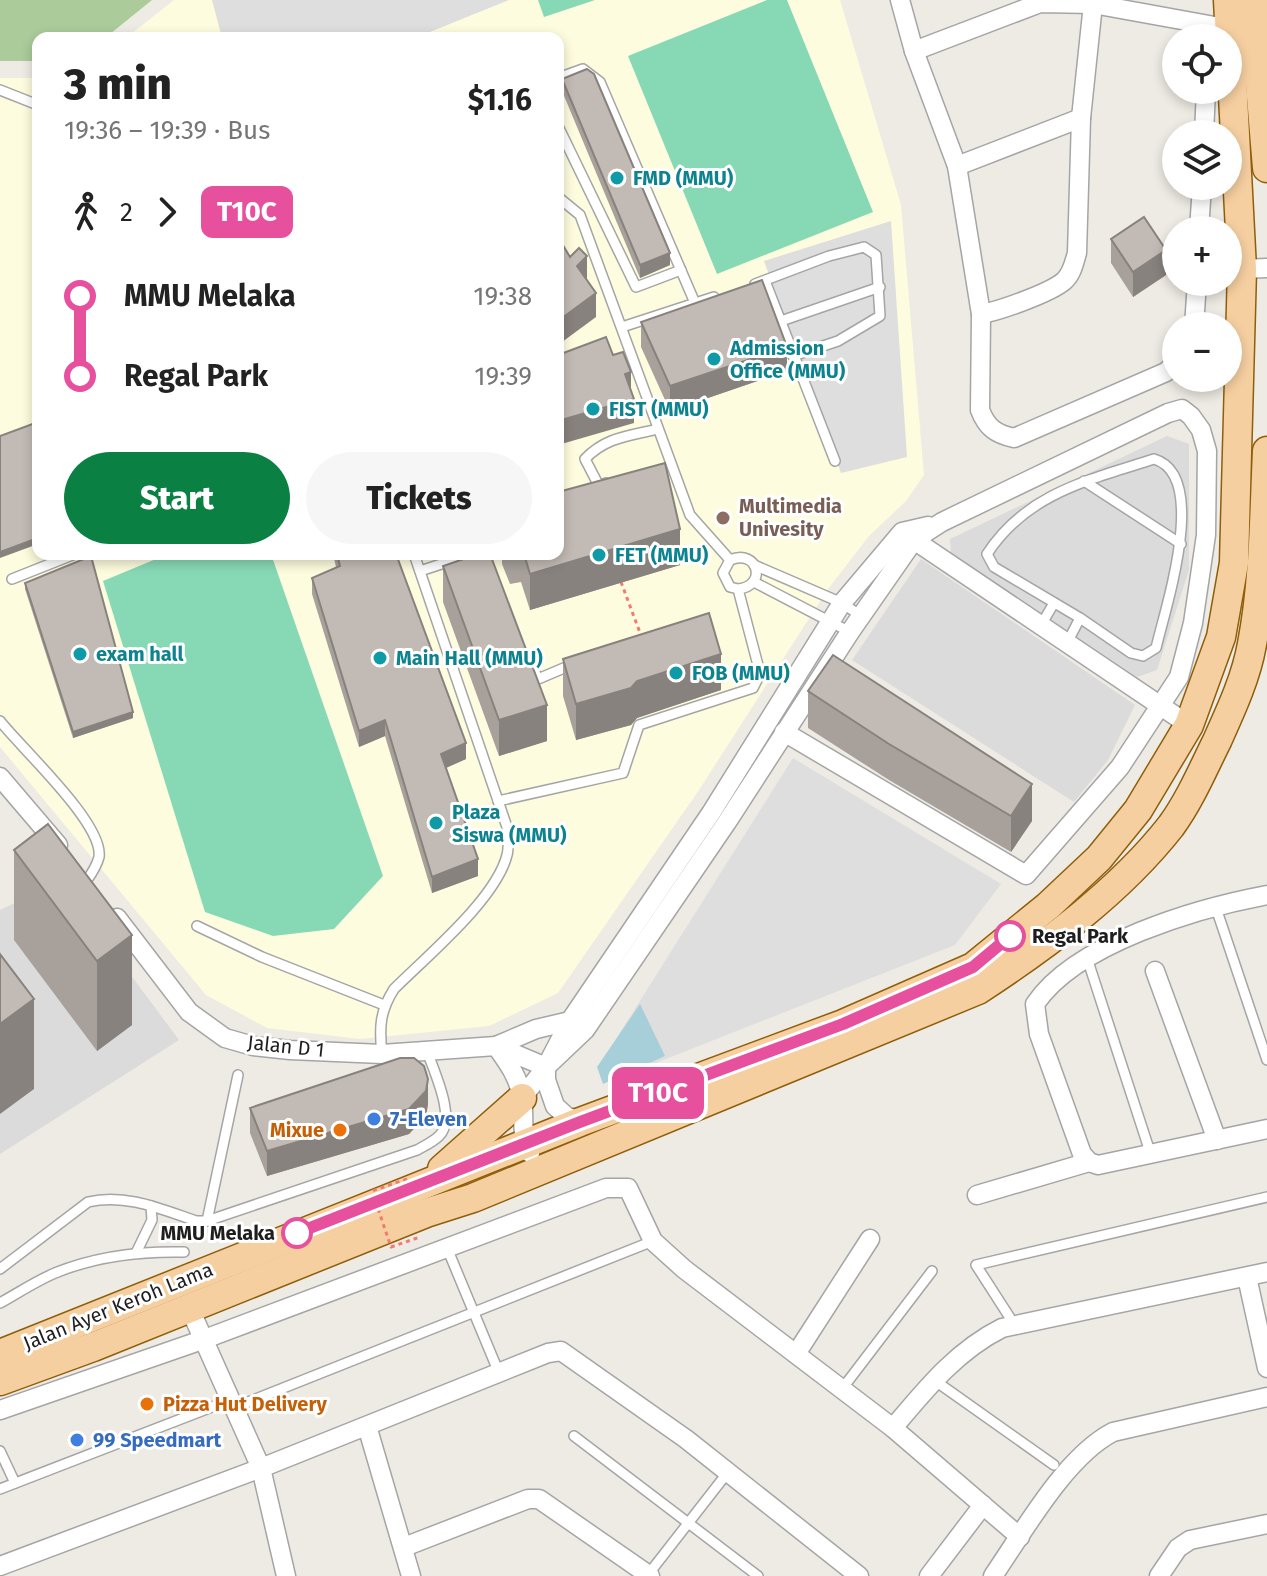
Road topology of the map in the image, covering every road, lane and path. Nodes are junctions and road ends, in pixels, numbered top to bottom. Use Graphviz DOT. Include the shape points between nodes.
graph roads {
  1 [pos="900,0"];
  2 [pos="1228,0"];
  3 [pos="1253,0"];
  4 [pos="1093,4"];
  5 [pos="1184,24"];
  6 [pos="1219,24"];
  7 [pos="914,51"];
  8 [pos="564,76"];
  9 [pos="0,90"];
  10 [pos="32,103"];
  11 [pos="1228,104"];
  12 [pos="1081,118"];
  13 [pos="564,138"];
  14 [pos="957,166"];
  15 [pos="1267,168"];
  16 [pos="564,202"];
  17 [pos="1255,268"];
  18 [pos="681,270"];
  19 [pos="765,281"];
  20 [pos="751,286"];
  21 [pos="880,287"];
  22 [pos="723,294"];
  23 [pos="695,303"];
  24 [pos="981,314"];
  25 [pos="781,321"];
  26 [pos="622,327"];
  27 [pos="793,356"];
  28 [pos="1162,374"];
  29 [pos="658,429"];
  30 [pos="1267,451"];
  31 [pos="835,461"];
  32 [pos="670,464"];
  33 [pos="656,469"];
  34 [pos="614,481"];
  35 [pos="1084,481"];
  36 [pos="908,536"];
  37 [pos="1181,544"];
  38 [pos="60,560"];
  39 [pos="416,560"];
  40 [pos="454,560"];
  41 [pos="730,560"];
  42 [pos="754,565"];
  43 [pos="619,570"];
  44 [pos="420,571"];
  45 [pos="12,579"];
  46 [pos="754,582"];
  47 [pos="738,589"];
  48 [pos="842,603"];
  49 [pos="1054,603"];
  50 [pos="861,616"];
  51 [pos="1080,618"];
  52 [pos="830,620"];
  53 [pos="1041,625"];
  54 [pos="850,632"];
  55 [pos="643,641"];
  56 [pos="1067,643"];
  57 [pos="525,651"];
  58 [pos="578,662"];
  59 [pos="1161,706"];
  60 [pos="1233,706"];
  61 [pos="0,721"];
  62 [pos="1189,725"];
  63 [pos="784,732"];
  64 [pos="0,777"];
  65 [pos="498,801"];
  66 [pos="87,880"];
  67 [pos="1267,895"];
  68 [pos="1215,905"];
  69 [pos="197,926"];
  70 [pos="1087,958"];
  71 [pos="1155,971"];
  72 [pos="384,1005"];
  73 [pos="570,1021"];
  74 [pos="496,1046"];
  75 [pos="427,1051"];
  76 [pos="382,1054"];
  77 [pos="1267,1060"];
  78 [pos="546,1067"];
  79 [pos="238,1075"];
  80 [pos="522,1098"];
  81 [pos="580,1122"];
  82 [pos="1267,1129"];
  83 [pos="1217,1140"];
  84 [pos="525,1145"];
  85 [pos="1151,1155"];
  86 [pos="1089,1162"];
  87 [pos="552,1164"];
  88 [pos="417,1181"];
  89 [pos="977,1195"];
  90 [pos="1267,1197"];
  91 [pos="151,1206"];
  92 [pos="207,1221"];
  93 [pos="420,1237"];
  94 [pos="870,1239"];
  95 [pos="653,1241"];
  96 [pos="267,1245"];
  97 [pos="447,1248"];
  98 [pos="137,1251"];
  99 [pos="184,1252"];
  100 [pos="0,1269"];
  101 [pos="932,1271"];
  102 [pos="1267,1272"];
  103 [pos="1247,1277"];
  104 [pos="0,1303"];
  105 [pos="189,1307"];
  106 [pos="474,1314"];
  107 [pos="97,1316"];
  108 [pos="1014,1324"];
  109 [pos="202,1340"];
  110 [pos="2,1348"];
  111 [pos="796,1354"];
  112 [pos="1267,1368"];
  113 [pos="499,1373"];
  114 [pos="934,1380"];
  115 [pos="0,1381"];
  116 [pos="842,1389"];
  117 [pos="1267,1397"];
  118 [pos="232,1404"];
  119 [pos="0,1410"];
  120 [pos="367,1426"];
  121 [pos="893,1428"];
  122 [pos="574,1436"];
  123 [pos="0,1451"];
  124 [pos="1054,1465"];
  125 [pos="261,1468"];
  126 [pos="728,1472"];
  127 [pos="15,1483"];
  128 [pos="0,1489"];
  129 [pos="983,1505"];
  130 [pos="689,1522"];
  131 [pos="1267,1524"];
  132 [pos="1020,1537"];
  133 [pos="404,1547"];
  134 [pos="0,1566"];
  135 [pos="286,1576"];
  136 [pos="411,1576"];
  137 [pos="648,1576"];
  138 [pos="758,1576"];
  139 [pos="859,1576"];
  140 [pos="929,1576"];
  141 [pos="993,1576"];
  142 [pos="1159,1576"];
  1 -- 7 [label="street"];
  2 -- 6 [label="main road, Jalan Ayer Keroh Lama"];
  3 -- 15 [label="main road"];
  4 -- 5 [label="street"];
  4 -- 7 [label="street" via="1040,3"];
  4 -- 12 [label="street"];
  7 -- 14 [label="street"];
  8 -- 18 [label="lane" via="583,69 600,82"];
  9 -- 10 [label="lane"];
  11 -- 17 [label="main road, Jalan Ayer Keroh Lama"];
  12 -- 14 [label="street"];
  12 -- 24 [label="street" via="1073,269 1052,288"];
  13 -- 18 [label="lane" via="636,287"];
  14 -- 24 [label="street"];
  16 -- 26 [label="lane" via="580,215"];
  17 -- 62 [label="main road, Jalan Ayer Keroh Lama" via="1234,563 1221,637"];
  18 -- 23 [label="lane"];
  19 -- 20 [label="lane"];
  19 -- 21 [label="lane" via="864,247 876,255"];
  19 -- 25 [label="lane"];
  21 -- 25 [label="lane"];
  21 -- 27 [label="lane" via="880,316 838,341"];
  22 -- 23 [label="lane"];
  23 -- 26 [label="lane"];
  24 -- 28 [label="street" via="980,410 985,424 999,435 1014,438"];
  25 -- 27 [label="lane"];
  26 -- 29 [label="lane"];
  27 -- 31 [label="lane"];
  29 -- 32 [label="lane"];
  29 -- 34 [label="lane" via="601,443 585,459 599,486"];
  30 -- 60 [label="main road, Jalan Ayer Keroh Lama" via="1260,581 1253,633"];
  32 -- 33 [label="lane"];
  32 -- 41 [label="lane" via="690,515"];
  35 -- 37 [label="lane"];
  35 -- 37 [label="lane" via="1154,459 1163,462 1178,481"];
  35 -- 49 [label="lane" via="1031,506 987,554 994,567"];
  36 -- 48 [label="street"];
  36 -- 50 [label="street"];
  36 -- 53 [label="street"];
  36 -- 59 [label="street" via="1168,413 1187,412 1201,430 1207,451 1206,535 1179,677"];
  37 -- 51 [label="lane" via="1156,648 1149,655 1131,653"];
  38 -- 45 [label="lane"];
  39 -- 44 [label="lane"];
  40 -- 44 [label="lane"];
  41 -- 42 [label="lane" via="738,556"];
  41 -- 47 [label="lane" via="723,573 730,587"];
  42 -- 46 [label="lane"];
  42 -- 48 [label="lane"];
  43 -- 55 [label="path"];
  44 -- 65 [label="lane"];
  46 -- 47 [label="lane"];
  46 -- 52 [label="lane"];
  47 -- 65 [label="lane" via="759,669 753,688 639,725 623,773"];
  48 -- 50 [label="lane"];
  48 -- 52 [label="street"];
  49 -- 51 [label="lane"];
  49 -- 53 [label="lane"];
  50 -- 54 [label="street"];
  51 -- 56 [label="lane"];
  52 -- 54 [label="lane"];
  52 -- 73 [label="street" via="711,813"];
  53 -- 56 [label="street"];
  54 -- 63 [label="street"];
  56 -- 59 [label="street"];
  57 -- 58 [label="lane" via="538,679"];
  59 -- 62 [label="street"];
  59 -- 63 [label="street" via="1120,767 1026,875"];
  60 -- 62 [label="main road" via="1212,721"];
  60 -- 87 [label="main road, Jalan Ayer Keroh Lama" via="1192,792 1126,878 1001,975 978,990"];
  61 -- 66 [label="lane" via="94,834 99,858"];
  62 -- 81 [label="main road, Jalan Ayer Keroh Lama" via="1138,810 1099,858 973,967 843,1024"];
  63 -- 78 [label="street" via="585,1030"];
  64 -- 66 [label="street, Jalan D 1"];
  65 -- 72 [label="lane" via="508,830 508,854 499,876"];
  66 -- 76 [label="street, Jalan D 1" via="189,1012 225,1038 290,1050"];
  67 -- 68 [label="street"];
  68 -- 70 [label="street" via="1161,922"];
  68 -- 77 [label="lane"];
  69 -- 72 [label="lane"];
  70 -- 85 [label="lane"];
  70 -- 86 [label="street" via="1045,989 1035,1004 1039,1034"];
  71 -- 83 [label="street"];
  72 -- 76 [label="lane" via="379,1023"];
  73 -- 74 [label="street"];
  73 -- 78 [label="street"];
  74 -- 75 [label="street, Jalan D 1"];
  74 -- 78 [label="street, Jalan D 1"];
  74 -- 80 [label="street" via="514,1070"];
  75 -- 76 [label="street, Jalan D 1"];
  75 -- 92 [label="lane" via="446,1108 447,1123 440,1136 417,1150"];
  78 -- 80 [label="street"];
  78 -- 81 [label="street" via="555,1106"];
  79 -- 92 [label="lane"];
  80 -- 84 [label="street"];
  80 -- 88 [label="main road"];
  81 -- 84 [label="main road, Jalan Ayer Keroh Lama"];
  82 -- 83 [label="street"];
  83 -- 85 [label="street"];
  84 -- 87 [label="street" via="541,1164"];
  84 -- 88 [label="main road, Jalan Ayer Keroh Lama"];
  85 -- 86 [label="street"];
  86 -- 89 [label="street"];
  87 -- 105 [label="main road, Jalan Ayer Keroh Lama"];
  88 -- 93 [label="path, bridge" via="372,1191 391,1247"];
  88 -- 96 [label="main road, Jalan Ayer Keroh Lama"];
  90 -- 108 [label="lane" via="976,1265"];
  91 -- 92 [label="lane"];
  91 -- 98 [label="lane" via="152,1220"];
  91 -- 100 [label="lane" via="115,1199 88,1202"];
  94 -- 111 [label="street"];
  95 -- 97 [label="street" via="628,1188 616,1187"];
  95 -- 106 [label="lane"];
  95 -- 111 [label="street"];
  96 -- 105 [label="main road" via="256,1259 207,1280"];
  96 -- 107 [label="main road, Jalan Ayer Keroh Lama"];
  97 -- 106 [label="lane"];
  97 -- 109 [label="street"];
  98 -- 99 [label="lane"];
  98 -- 104 [label="lane" via="54,1273"];
  101 -- 116 [label="lane"];
  102 -- 103 [label="street"];
  103 -- 108 [label="street"];
  103 -- 112 [label="street"];
  105 -- 107 [label="main road" via="170,1297"];
  105 -- 109 [label="street"];
  105 -- 115 [label="main road, Jalan Ayer Keroh Lama"];
  106 -- 113 [label="lane"];
  106 -- 118 [label="lane"];
  107 -- 110 [label="main road, Jalan Ayer Keroh Lama"];
  108 -- 114 [label="street" via="973,1343"];
  109 -- 118 [label="street"];
  109 -- 119 [label="street"];
  111 -- 116 [label="street"];
  113 -- 120 [label="street"];
  113 -- 126 [label="street" via="561,1351"];
  114 -- 121 [label="street"];
  114 -- 124 [label="lane"];
  116 -- 121 [label="street"];
  117 -- 132 [label="street" via="1096,1440 1068,1469"];
  118 -- 125 [label="street"];
  118 -- 127 [label="lane"];
  120 -- 125 [label="street"];
  120 -- 133 [label="street"];
  121 -- 129 [label="street"];
  122 -- 130 [label="lane"];
  123 -- 127 [label="lane"];
  125 -- 134 [label="street"];
  125 -- 135 [label="street"];
  126 -- 130 [label="lane"];
  126 -- 139 [label="street"];
  127 -- 128 [label="lane"];
  129 -- 132 [label="street"];
  129 -- 140 [label="street"];
  130 -- 137 [label="lane"];
  130 -- 138 [label="lane"];
  131 -- 142 [label="street" via="1190,1540"];
  132 -- 141 [label="street"];
  133 -- 136 [label="street"];
  133 -- 137 [label="street" via="539,1499"];
}
